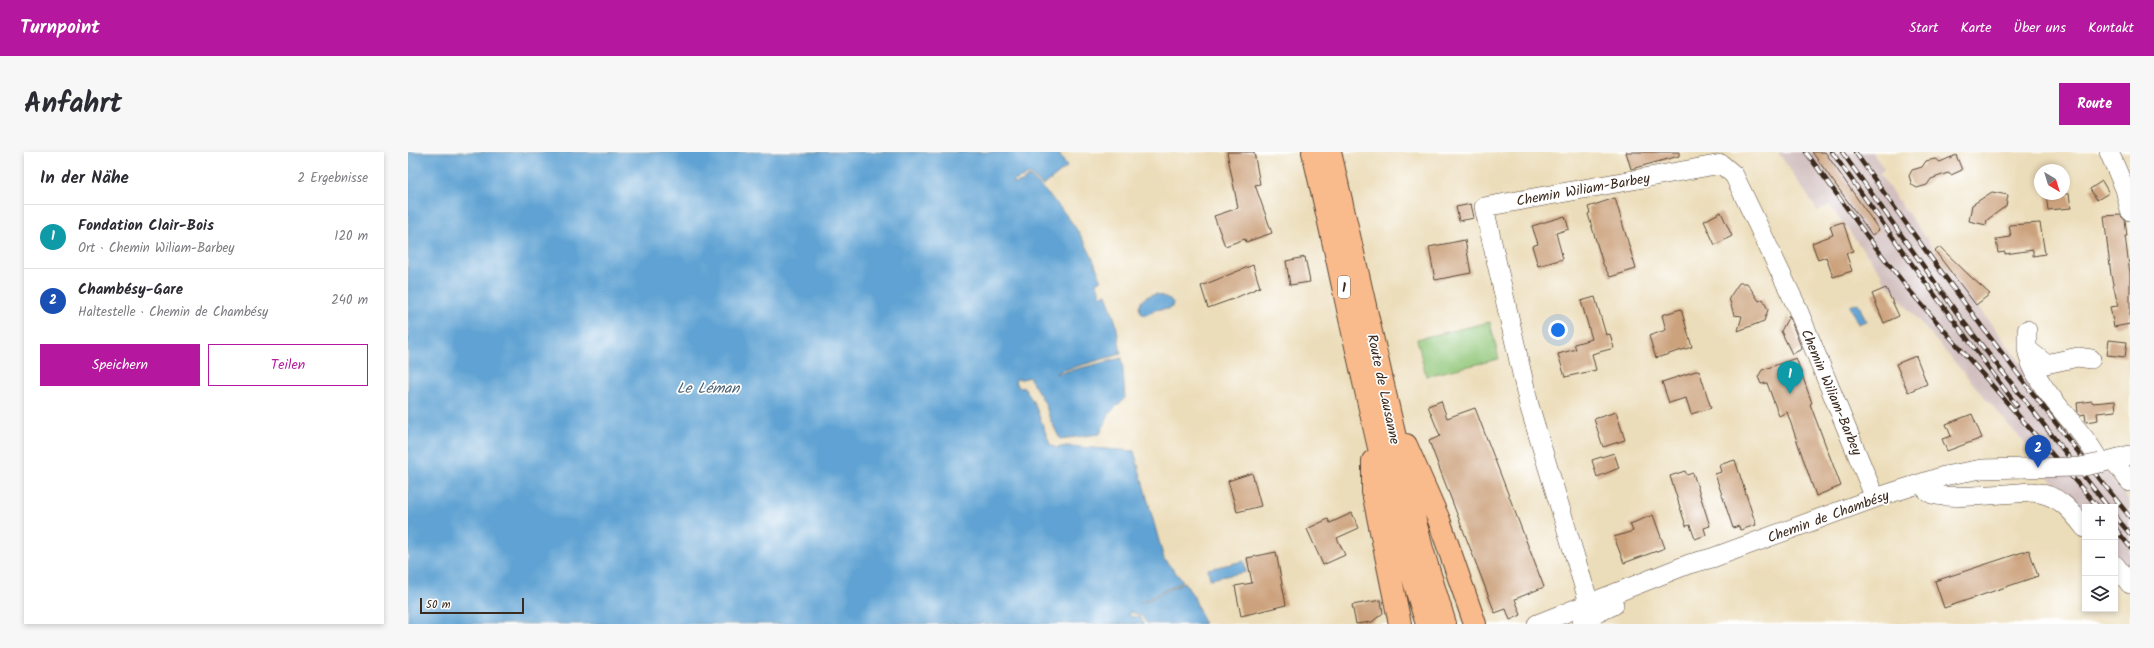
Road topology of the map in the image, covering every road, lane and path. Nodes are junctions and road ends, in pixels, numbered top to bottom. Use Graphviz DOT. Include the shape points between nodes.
graph roads {
  1 [pos="1313,152"];
  2 [pos="1330,152"];
  3 [pos="2109,152"];
  4 [pos="2127,189"];
  5 [pos="2130,211"];
  6 [pos="2027,330"];
  7 [pos="2028,349"];
  8 [pos="2091,359"];
  9 [pos="1389,408"];
  10 [pos="1374,423"];
  11 [pos="2114,459"];
  12 [pos="2130,482"];
  13 [pos="1922,483"];
  14 [pos="1876,498"];
  15 [pos="2082,525"];
  16 [pos="2118,569"];
  17 [pos="2130,584"];
  18 [pos="1583,611"];
  19 [pos="1400,624"];
  20 [pos="1427,624"];
  21 [pos="1445,624"];
  22 [pos="1475,624"];
  23 [pos="1537,624"];
  24 [pos="1558,624"];
  1 -- 10 [label="main road, Route de Lausanne / 1"];
  2 -- 9 [label="main road, Route de Lausanne / 1"];
  3 -- 4 [label="street"];
  4 -- 5 [label="street"];
  6 -- 7 [label="street"];
  7 -- 8 [label="street" via="2046,364 2078,356"];
  7 -- 11 [label="street" via="2032,364 2046,389 2090,444"];
  9 -- 21 [label="main road, Route de Lausanne / 1" via="1413,513"];
  9 -- 22 [label="main road" via="1439,520"];
  10 -- 19 [label="main road" via="1373,492"];
  10 -- 20 [label="main road, Route de Lausanne / 1" via="1405,553"];
  11 -- 12 [label="street"];
  11 -- 13 [label="street, Chemin de Chambésy, bridge" via="2080,467 1973,470"];
  13 -- 14 [label="street, Chemin de Chambésy"];
  13 -- 15 [label="street" via="1928,492 1949,496 2032,492 2044,494 2064,504"];
  14 -- 18 [label="street, Chemin de Chambésy" via="1689,564"];
  14 -- 18 [label="street, Chemin Wiliam-Barbey" via="1796,304 1734,175 1721,164 1484,207 1529,404"];
  16 -- 17 [label="street"];
  18 -- 23 [label="street, Chemin de Chambésy"];
  18 -- 24 [label="street"];
}
